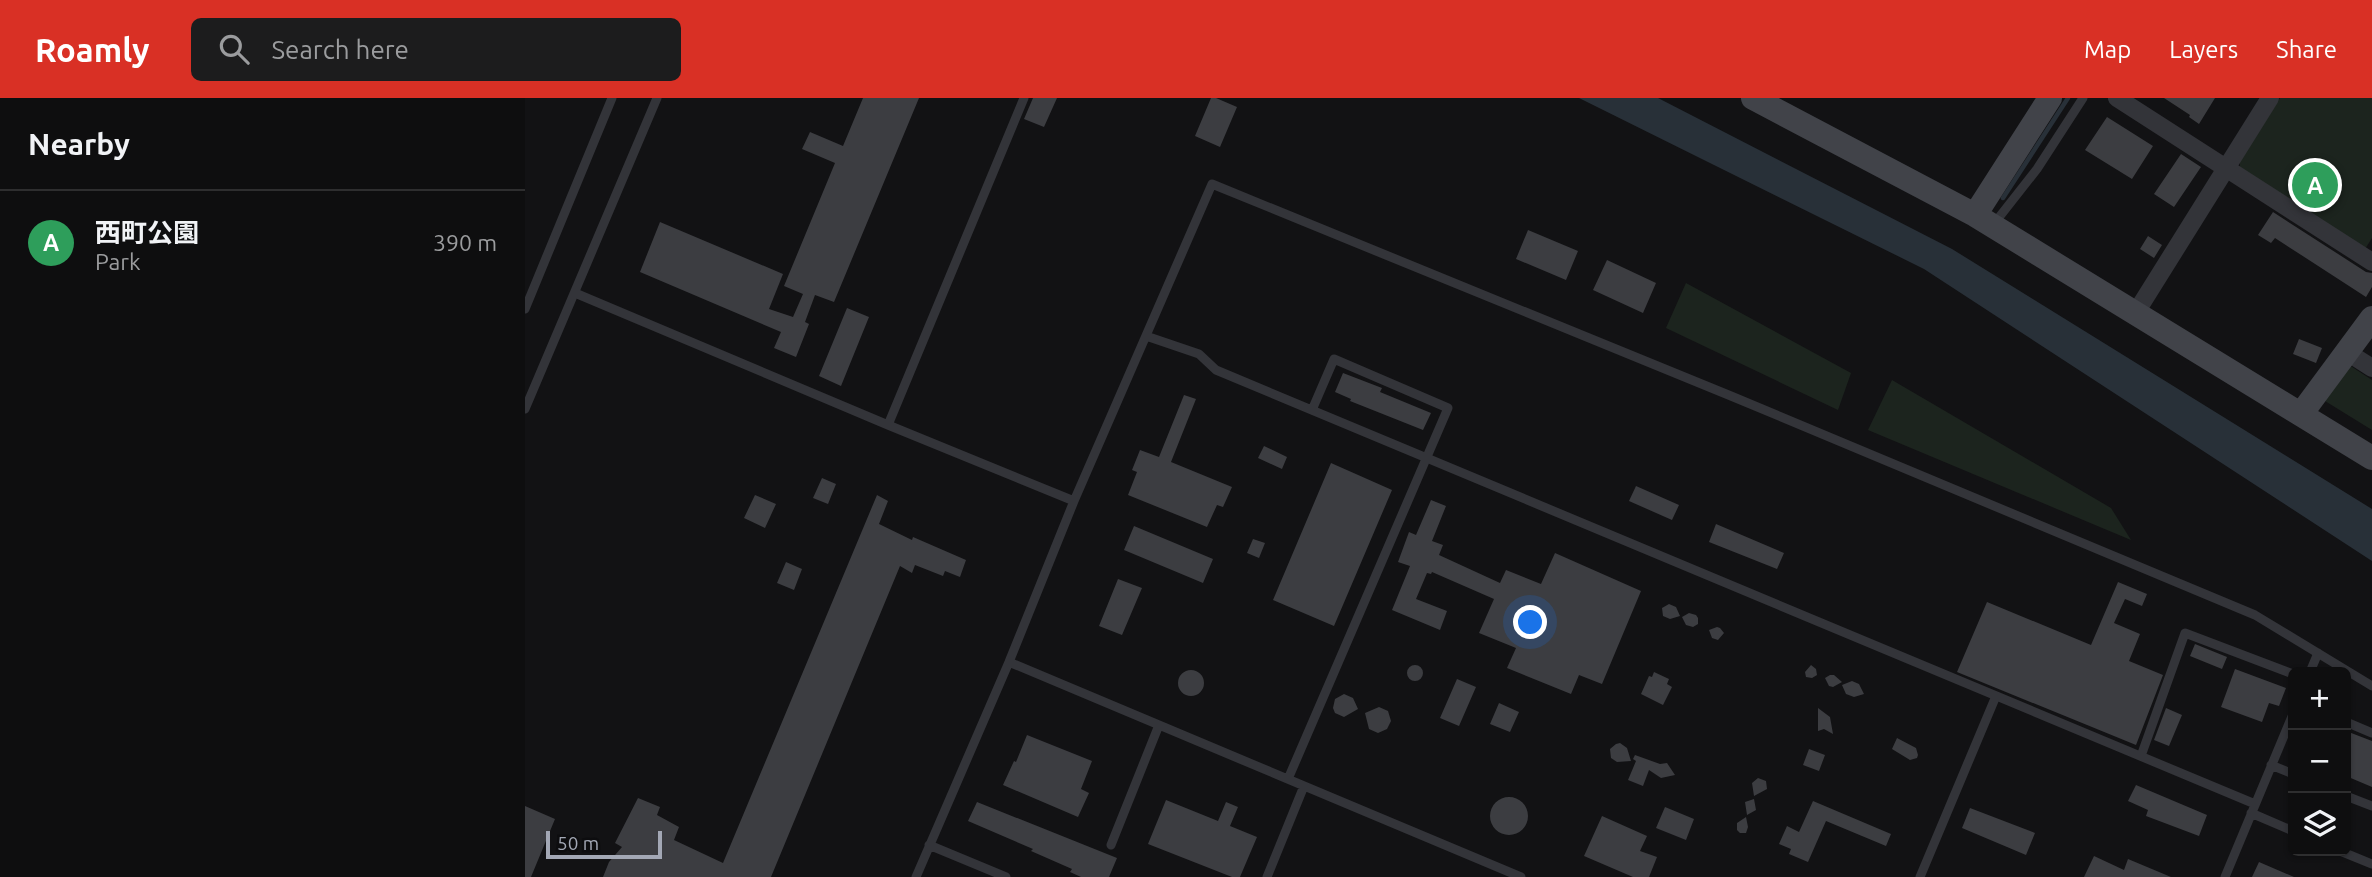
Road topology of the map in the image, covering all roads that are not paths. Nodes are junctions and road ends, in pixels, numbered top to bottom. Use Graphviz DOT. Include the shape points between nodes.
graph roads {
  1 [pos="612,98"];
  2 [pos="657,98"];
  3 [pos="1024,98"];
  4 [pos="1753,98"];
  5 [pos="2050,98"];
  6 [pos="2083,98"];
  7 [pos="2117,98"];
  8 [pos="2270,98"];
  9 [pos="2225,169"];
  10 [pos="1983,221"];
  11 [pos="2372,262"];
  12 [pos="575,293"];
  13 [pos="525,309"];
  14 [pos="2135,314"];
  15 [pos="2372,318"];
  16 [pos="1146,336"];
  17 [pos="2347,352"];
  18 [pos="2372,368"];
  19 [pos="525,409"];
  20 [pos="1312,410"];
  21 [pos="2301,414"];
  22 [pos="888,425"];
  23 [pos="2372,457"];
  24 [pos="1428,458"];
  25 [pos="1075,501"];
  26 [pos="2318,653"];
  27 [pos="1009,662"];
  28 [pos="2312,667"];
  29 [pos="2288,672"];
  30 [pos="2372,686"];
  31 [pos="1996,696"];
  32 [pos="2351,724"];
  33 [pos="1159,725"];
  34 [pos="2288,726"];
  35 [pos="2372,733"];
  36 [pos="2141,756"];
  37 [pos="2271,765"];
  38 [pos="2288,772"];
  39 [pos="1288,779"];
  40 [pos="1304,786"];
  41 [pos="2351,798"];
  42 [pos="2372,806"];
  43 [pos="2253,809"];
  44 [pos="2288,828"];
  45 [pos="929,845"];
  46 [pos="1111,845"];
  47 [pos="2351,855"];
  48 [pos="2372,864"];
  49 [pos="916,877"];
  50 [pos="1006,877"];
  51 [pos="1267,877"];
  52 [pos="1521,877"];
  53 [pos="1920,877"];
  54 [pos="2225,877"];
  1 -- 13 [label="lane"];
  2 -- 12 [label="lane"];
  3 -- 22 [label="lane"];
  4 -- 10 [label="street"];
  5 -- 10 [label="street"];
  6 -- 10 [label="lane" via="2037,169"];
  7 -- 9 [label="street"];
  8 -- 9 [label="street"];
  9 -- 11 [label="street"];
  9 -- 14 [label="street"];
  10 -- 14 [label="street"];
  12 -- 19 [label="lane"];
  12 -- 22 [label="lane"];
  14 -- 21 [label="street"];
  15 -- 17 [label="street"];
  16 -- 20 [label="lane" via="1199,354 1216,370"];
  16 -- 25 [label="lane"];
  16 -- 26 [label="lane" via="1212,184 2242,609"];
  17 -- 18 [label="street"];
  17 -- 21 [label="street"];
  20 -- 24 [label="lane"];
  20 -- 24 [label="lane" via="1334,359 1448,408"];
  21 -- 23 [label="street"];
  22 -- 25 [label="lane"];
  24 -- 31 [label="lane"];
  24 -- 39 [label="lane"];
  25 -- 27 [label="lane"];
  26 -- 28 [label="lane"];
  26 -- 30 [label="lane"];
  27 -- 33 [label="lane"];
  27 -- 45 [label="lane"];
  29 -- 36 [label="lane" via="2185,633"];
  31 -- 36 [label="lane"];
  31 -- 53 [label="lane"];
  32 -- 35 [label="lane"];
  33 -- 39 [label="lane"];
  33 -- 46 [label="lane"];
  34 -- 37 [label="lane"];
  36 -- 43 [label="lane"];
  37 -- 38 [label="lane"];
  37 -- 43 [label="lane"];
  39 -- 40 [label="lane"];
  40 -- 51 [label="lane"];
  40 -- 52 [label="lane"];
  41 -- 42 [label="lane"];
  43 -- 44 [label="lane"];
  43 -- 54 [label="lane"];
  45 -- 49 [label="lane"];
  45 -- 50 [label="lane"];
  47 -- 48 [label="lane"];
}
